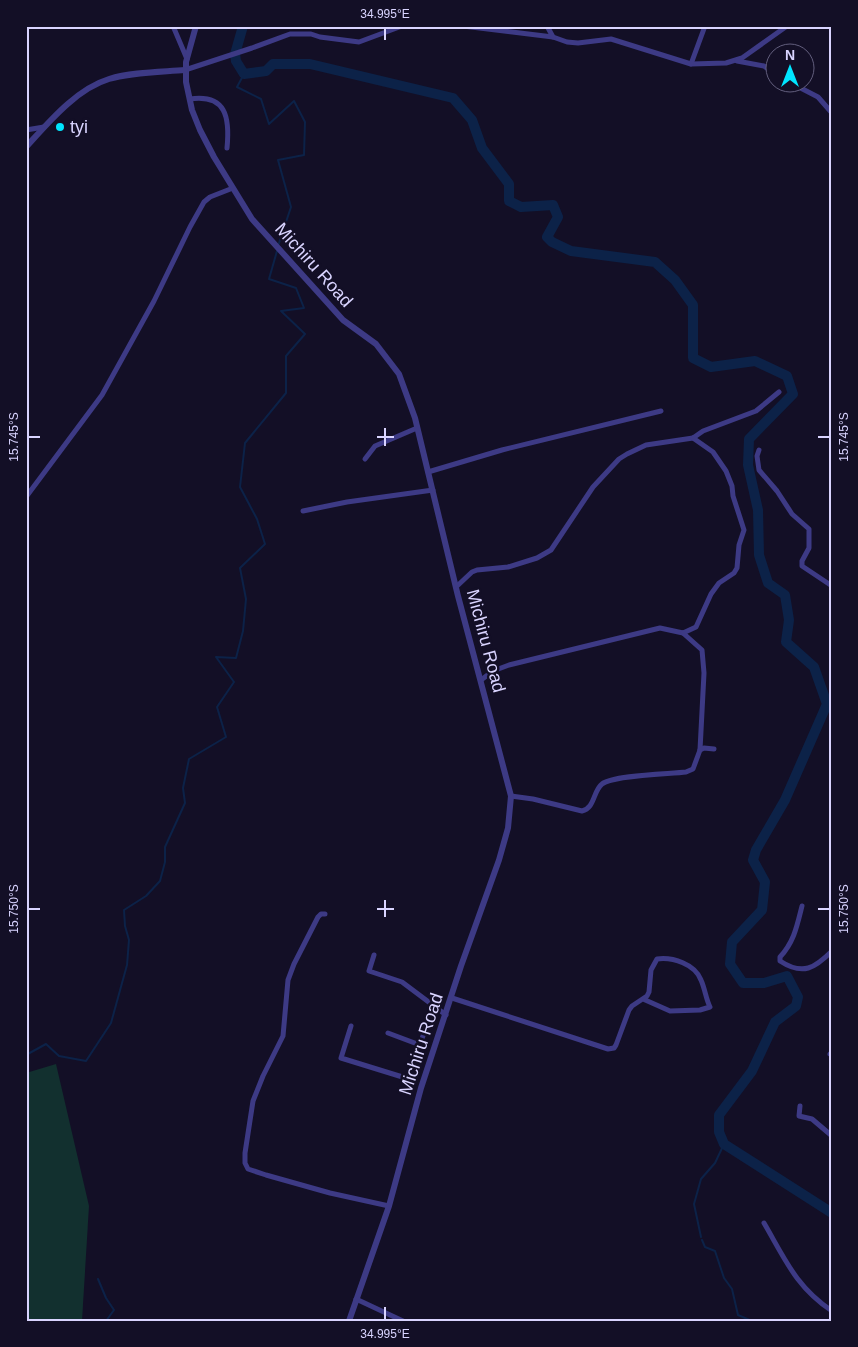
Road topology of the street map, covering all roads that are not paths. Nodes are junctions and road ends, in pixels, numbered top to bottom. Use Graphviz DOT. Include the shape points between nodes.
graph roads {
  1 [pos="173,26"];
  2 [pos="196,26"];
  3 [pos="402,26"];
  4 [pos="463,26"];
  5 [pos="547,26"];
  6 [pos="705,26"];
  7 [pos="788,26"];
  8 [pos="477,27"];
  9 [pos="553,37"];
  10 [pos="187,59"];
  11 [pos="736,61"];
  12 [pos="691,64"];
  13 [pos="766,68"];
  14 [pos="185,70"];
  15 [pos="808,92"];
  16 [pos="190,100"];
  17 [pos="832,113"];
  18 [pos="44,127"];
  19 [pos="26,130"];
  20 [pos="26,147"];
  21 [pos="227,148"];
  22 [pos="233,188"];
  23 [pos="779,392"];
  24 [pos="660,411"];
  25 [pos="417,428"];
  26 [pos="693,438"];
  27 [pos="759,450"];
  28 [pos="365,459"];
  29 [pos="428,472"];
  30 [pos="433,490"];
  31 [pos="26,497"];
  32 [pos="303,511"];
  33 [pos="832,586"];
  34 [pos="456,587"];
  35 [pos="683,633"];
  36 [pos="481,680"];
  37 [pos="714,749"];
  38 [pos="700,750"];
  39 [pos="511,796"];
  40 [pos="802,906"];
  41 [pos="324,914"];
  42 [pos="832,951"];
  43 [pos="374,954"];
  44 [pos="452,998"];
  45 [pos="644,999"];
  46 [pos="433,1005"];
  47 [pos="446,1015"];
  48 [pos="350,1026"];
  49 [pos="388,1033"];
  50 [pos="420,1045"];
  51 [pos="800,1106"];
  52 [pos="832,1136"];
  53 [pos="388,1206"];
  54 [pos="764,1223"];
  55 [pos="356,1299"];
  56 [pos="832,1311"];
  57 [pos="349,1321"];
  58 [pos="403,1321"];
  1 -- 10 [label="street"];
  2 -- 10 [label="street, Michiru Road"];
  3 -- 14 [label="street" via="359,42 290,34"];
  4 -- 8 [label="street"];
  5 -- 9 [label="street"];
  6 -- 12 [label="street"];
  7 -- 11 [label="street"];
  8 -- 9 [label="street"];
  9 -- 12 [label="street" via="578,43 611,39"];
  10 -- 14 [label="street, Michiru Road"];
  11 -- 12 [label="street"];
  11 -- 13 [label="street"];
  14 -- 16 [label="street, Michiru Road"];
  14 -- 18 [label="street" via="108,79 62,108"];
  15 -- 17 [label="street" via="818,97"];
  16 -- 21 [label="street" via="204,98 221,105 228,123"];
  16 -- 22 [label="street, Michiru Road" via="200,130"];
  18 -- 19 [label="street"];
  18 -- 20 [label="street"];
  22 -- 25 [label="street, Michiru Road" via="252,219 278,248 344,320 376,344 395,368"];
  22 -- 31 [label="street" via="204,202 102,395"];
  23 -- 26 [label="street" via="756,411"];
  24 -- 29 [label="street"];
  25 -- 28 [label="street" via="375,446"];
  25 -- 29 [label="street, Michiru Road"];
  26 -- 34 [label="street" via="646,445 619,459 593,487 551,550 508,567 472,572"];
  26 -- 35 [label="street" via="713,452 722,465 732,486 744,530 737,568 711,594 696,627"];
  27 -- 33 [label="street" via="759,470 778,491 792,514 810,529 809,548 802,566"];
  29 -- 30 [label="street, Michiru Road"];
  30 -- 32 [label="street"];
  30 -- 34 [label="street, Michiru Road"];
  34 -- 36 [label="street, Michiru Road"];
  35 -- 36 [label="street" via="660,628 509,665"];
  35 -- 38 [label="street" via="702,650"];
  36 -- 39 [label="street, Michiru Road"];
  37 -- 38 [label="street"];
  38 -- 39 [label="street" via="690,771 612,779 603,783 590,806 582,811"];
  39 -- 44 [label="street, Michiru Road" via="500,860"];
  40 -- 42 [label="street" via="796,934 780,961 804,970 823,962"];
  41 -- 53 [label="street" via="318,917 288,980 284,1036 253,1101 245,1162 248,1168 266,1175"];
  43 -- 46 [label="street" via="369,971 402,982"];
  44 -- 45 [label="street" via="608,1049 616,1045 629,1010"];
  44 -- 47 [label="street, Michiru Road"];
  45 -- 45 [label="street" via="649,992 653,965 657,959 668,958 695,971 710,1007 670,1011"];
  46 -- 47 [label="street"];
  46 -- 50 [label="street"];
  47 -- 53 [label="street, Michiru Road" via="421,1088"];
  48 -- 50 [label="street" via="341,1058 409,1079"];
  49 -- 50 [label="street"];
  51 -- 52 [label="street" via="799,1116 812,1119"];
  53 -- 55 [label="street, Michiru Road"];
  54 -- 56 [label="street" via="797,1280"];
  55 -- 57 [label="street, Michiru Road"];
  55 -- 58 [label="street"];
}
